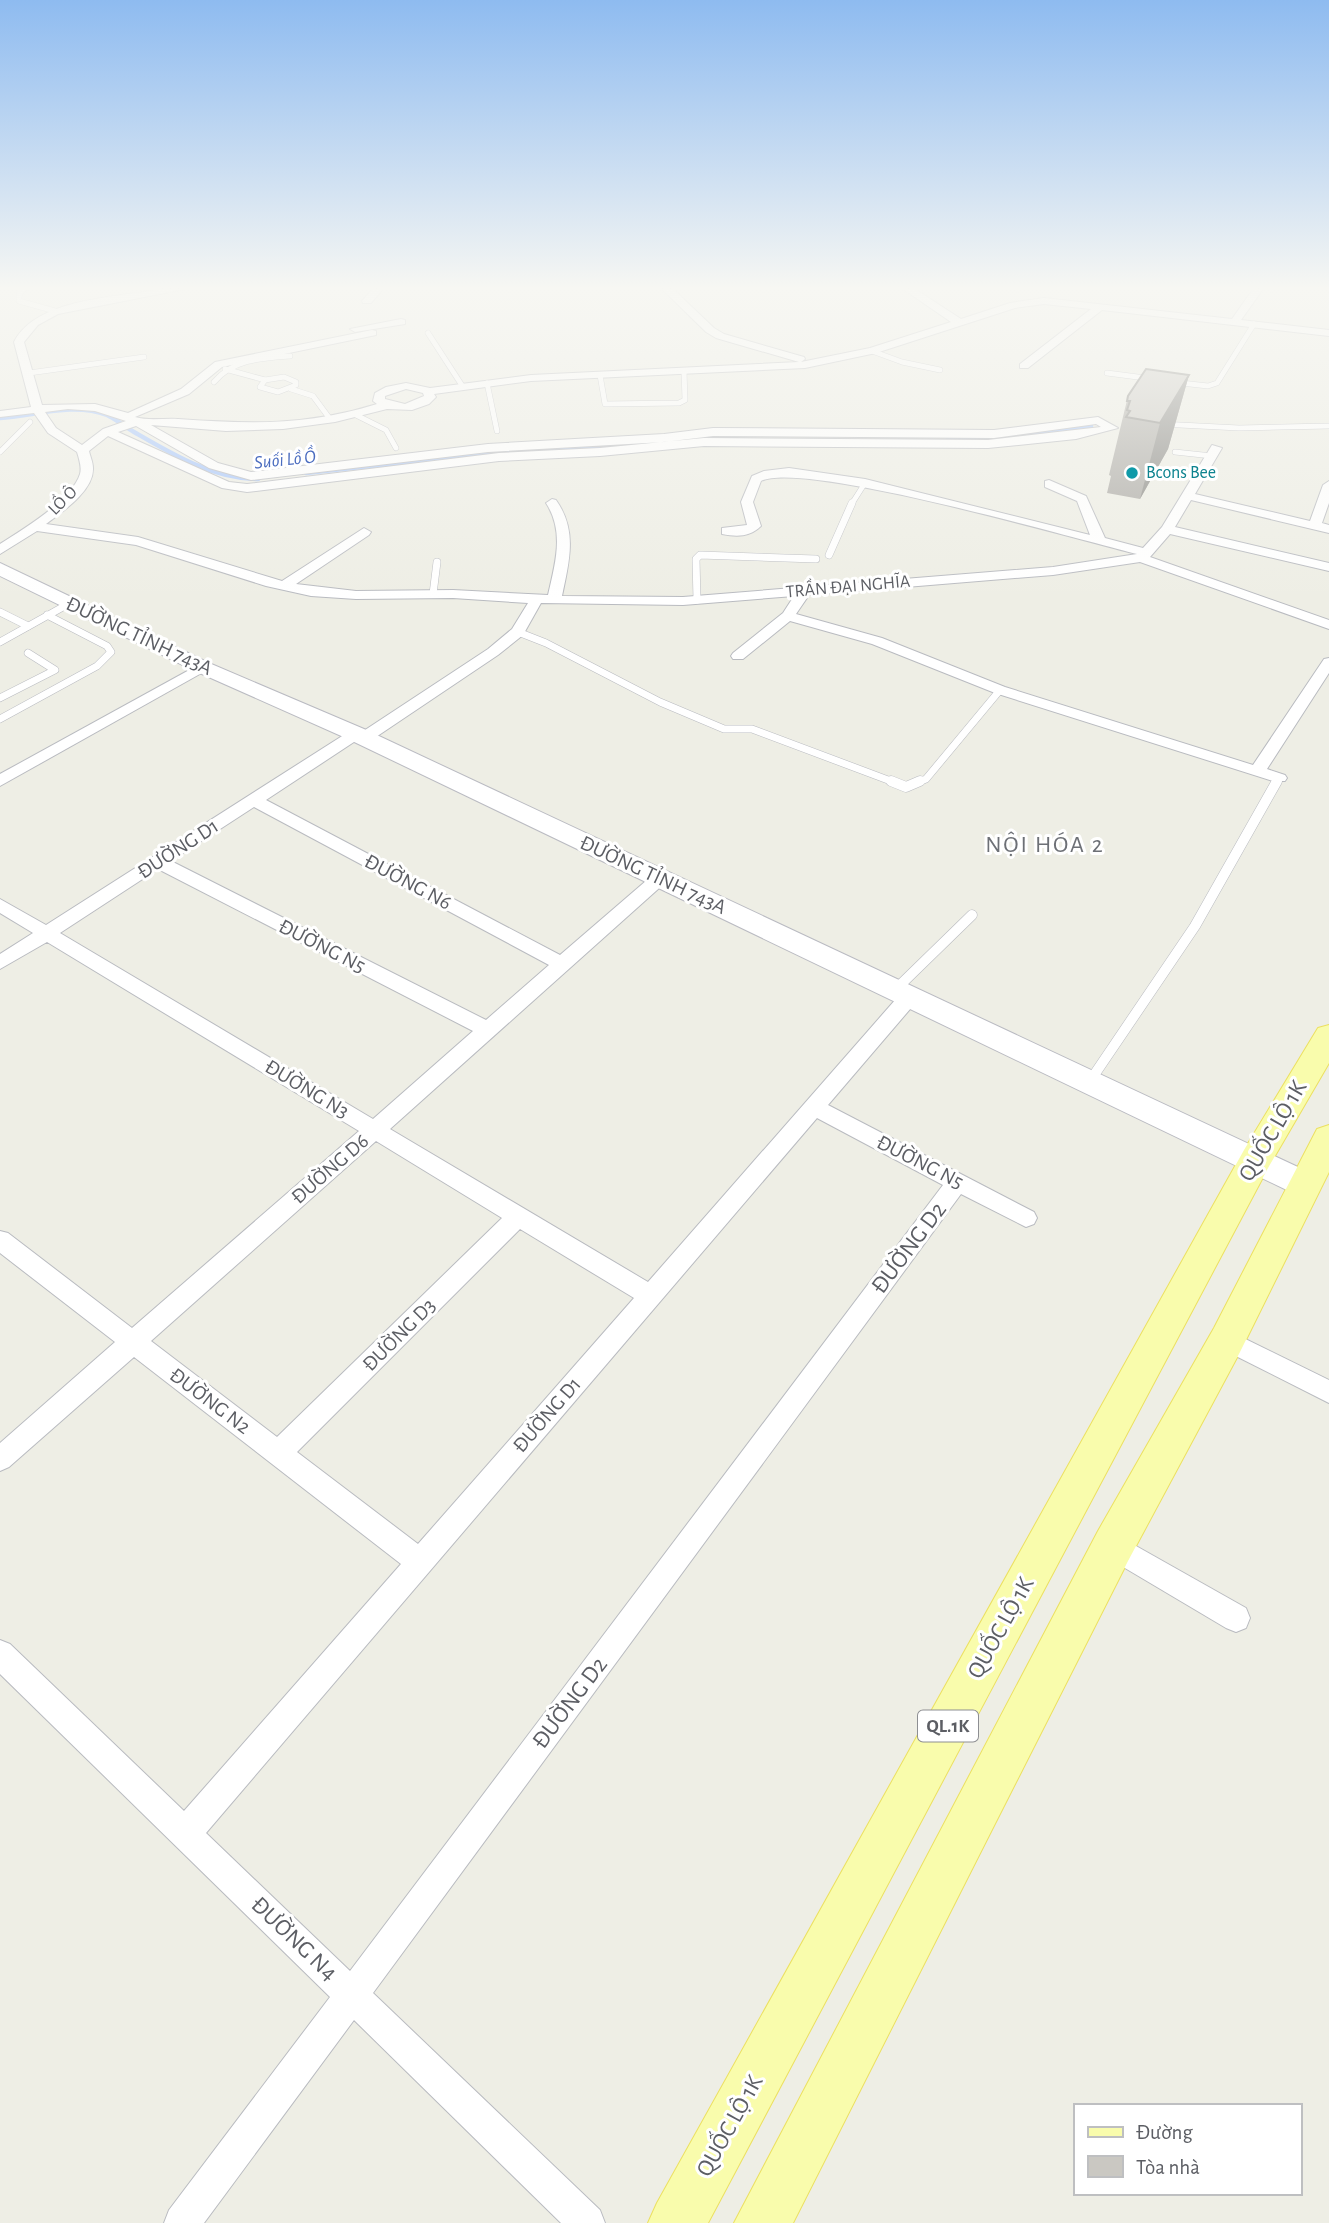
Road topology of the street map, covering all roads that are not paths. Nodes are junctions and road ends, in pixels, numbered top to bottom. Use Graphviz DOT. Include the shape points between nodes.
graph roads {
  1 [pos="428,392"];
  2 [pos="31,393"];
  3 [pos="178,393"];
  4 [pos="302,393"];
  5 [pos="385,393"];
  6 [pos="489,393"];
  7 [pos="603,393"];
  8 [pos="685,393"];
  9 [pos="387,405"];
  10 [pos="0,414"];
  11 [pos="356,415"];
  12 [pos="38,417"];
  13 [pos="330,419"];
  14 [pos="0,424"];
  15 [pos="1147,424"];
  16 [pos="121,425"];
  17 [pos="1329,426"];
  18 [pos="497,431"];
  19 [pos="823,437"];
  20 [pos="396,448"];
  21 [pos="83,450"];
  22 [pos="0,452"];
  23 [pos="1214,452"];
  24 [pos="1175,453"];
  25 [pos="864,483"];
  26 [pos="1049,484"];
  27 [pos="1329,485"];
  28 [pos="1189,496"];
  29 [pos="552,503"];
  30 [pos="1315,525"];
  31 [pos="36,527"];
  32 [pos="1167,529"];
  33 [pos="1329,529"];
  34 [pos="727,531"];
  35 [pos="364,532"];
  36 [pos="1100,540"];
  37 [pos="0,550"];
  38 [pos="829,555"];
  39 [pos="1144,556"];
  40 [pos="816,559"];
  41 [pos="437,562"];
  42 [pos="1329,566"];
  43 [pos="0,569"];
  44 [pos="284,586"];
  45 [pos="804,592"];
  46 [pos="433,594"];
  47 [pos="537,599"];
  48 [pos="554,600"];
  49 [pos="697,600"];
  50 [pos="70,603"];
  51 [pos="0,612"];
  52 [pos="47,615"];
  53 [pos="788,616"];
  54 [pos="1329,625"];
  55 [pos="28,626"];
  56 [pos="518,632"];
  57 [pos="0,642"];
  58 [pos="28,653"];
  59 [pos="738,656"];
  60 [pos="1329,662"];
  61 [pos="202,667"];
  62 [pos="55,670"];
  63 [pos="71,681"];
  64 [pos="1000,690"];
  65 [pos="0,698"];
  66 [pos="0,719"];
  67 [pos="360,736"];
  68 [pos="1257,771"];
  69 [pos="1279,778"];
  70 [pos="0,781"];
  71 [pos="254,800"];
  72 [pos="158,862"];
  73 [pos="660,878"];
  74 [pos="0,905"];
  75 [pos="972,915"];
  76 [pos="47,933"];
  77 [pos="0,963"];
  78 [pos="562,964"];
  79 [pos="903,993"];
  80 [pos="486,1030"];
  81 [pos="1329,1036"];
  82 [pos="1090,1081"];
  83 [pos="814,1107"];
  84 [pos="374,1129"];
  85 [pos="1329,1138"];
  86 [pos="1256,1159"];
  87 [pos="958,1182"];
  88 [pos="1304,1184"];
  89 [pos="519,1216"];
  90 [pos="1027,1217"];
  91 [pos="0,1240"];
  92 [pos="651,1296"];
  93 [pos="1227,1340"];
  94 [pos="133,1342"];
  95 [pos="1329,1392"];
  96 [pos="279,1453"];
  97 [pos="0,1459"];
  98 [pos="1113,1546"];
  99 [pos="421,1562"];
  100 [pos="1236,1618"];
  101 [pos="0,1654"];
  102 [pos="185,1834"];
  103 [pos="352,1995"];
  104 [pos="182,2223"];
  105 [pos="587,2223"];
  106 [pos="677,2223"];
  107 [pos="762,2223"];
  1 -- 9 [label="street" via="430,397 422,404"];
  2 -- 12 [label="street"];
  3 -- 16 [label="street"];
  4 -- 13 [label="lane" via="313,396"];
  5 -- 9 [label="street" via="378,398"];
  6 -- 18 [label="lane"];
  7 -- 8 [label="lane" via="605,404 679,403 685,400"];
  9 -- 11 [label="street"];
  10 -- 12 [label="street"];
  11 -- 13 [label="street"];
  11 -- 20 [label="lane" via="387,430"];
  12 -- 14 [label="street"];
  12 -- 16 [label="street" via="82,406 107,409"];
  12 -- 21 [label="street" via="64,442"];
  12 -- 22 [label="lane"];
  13 -- 16 [label="street" via="244,428 156,419"];
  15 -- 17 [label="lane"];
  16 -- 19 [label="street" via="225,471 251,476 488,448 713,432"];
  16 -- 19 [label="street" via="226,485 247,488 499,457"];
  16 -- 21 [label="street"];
  19 -- 19 [label="street" via="994,434 1098,420 1112,428 988,444"];
  21 -- 31 [label="street, LỒ Ô" via="87,469 81,484"];
  23 -- 24 [label="lane"];
  23 -- 28 [label="street"];
  25 -- 34 [label="street" via="807,474 765,475 756,479 747,502 752,530"];
  25 -- 36 [label="street"];
  25 -- 38 [label="lane"];
  26 -- 36 [label="street" via="1082,499"];
  27 -- 30 [label="street"];
  28 -- 30 [label="street"];
  28 -- 32 [label="street"];
  29 -- 48 [label="street" via="563,518 564,529"];
  30 -- 33 [label="street"];
  31 -- 37 [label="street, LỒ Ô"];
  31 -- 44 [label="street, TRẦN ĐẠI NGHĨA" via="138,541"];
  32 -- 39 [label="street"];
  32 -- 42 [label="street"];
  35 -- 44 [label="street"];
  36 -- 39 [label="street"];
  39 -- 45 [label="street, TRẦN ĐẠI NGHĨA" via="1053,570"];
  39 -- 54 [label="street"];
  40 -- 49 [label="lane" via="700,555 696,559"];
  41 -- 46 [label="lane"];
  43 -- 50 [label="main road, ĐƯỜNG TỈNH 743A"];
  44 -- 46 [label="street, TRẦN ĐẠI NGHĨA" via="356,595"];
  45 -- 49 [label="street, TRẦN ĐẠI NGHĨA"];
  45 -- 53 [label="street"];
  46 -- 47 [label="street, TRẦN ĐẠI NGHĨA"];
  47 -- 48 [label="street, TRẦN ĐẠI NGHĨA"];
  47 -- 56 [label="street"];
  48 -- 49 [label="street, TRẦN ĐẠI NGHĨA"];
  50 -- 52 [label="lane"];
  50 -- 61 [label="main road, ĐƯỜNG TỈNH 743A"];
  51 -- 55 [label="lane"];
  52 -- 55 [label="lane"];
  52 -- 63 [label="lane" via="111,652 97,667"];
  53 -- 59 [label="street"];
  53 -- 64 [label="street" via="884,644"];
  55 -- 57 [label="lane"];
  56 -- 64 [label="lane" via="724,729 752,729 906,787 926,779"];
  56 -- 67 [label="street" via="470,670"];
  58 -- 62 [label="lane"];
  60 -- 68 [label="street"];
  61 -- 67 [label="main road, ĐƯỜNG TỈNH 743A"];
  61 -- 70 [label="street"];
  62 -- 63 [label="lane"];
  62 -- 65 [label="lane"];
  63 -- 66 [label="lane"];
  64 -- 68 [label="street"];
  67 -- 71 [label="street, ĐƯỜNG D1"];
  67 -- 73 [label="main road, ĐƯỜNG TỈNH 743A"];
  68 -- 69 [label="street"];
  69 -- 82 [label="lane" via="1195,926"];
  71 -- 72 [label="street, ĐƯỜNG D1"];
  71 -- 78 [label="street, ĐƯỜNG N6"];
  72 -- 76 [label="street, ĐƯỜNG D1"];
  72 -- 80 [label="street, ĐƯỜNG N5"];
  73 -- 78 [label="street, ĐƯỜNG D6"];
  73 -- 79 [label="main road, ĐƯỜNG TỈNH 743A"];
  74 -- 76 [label="street, ĐƯỜNG N3"];
  75 -- 79 [label="lane"];
  76 -- 77 [label="street, ĐƯỜNG D1"];
  76 -- 84 [label="street, ĐƯỜNG N3"];
  78 -- 80 [label="street, ĐƯỜNG D6"];
  79 -- 82 [label="main road, ĐƯỜNG TỈNH 743A"];
  79 -- 83 [label="street, ĐƯỜNG D1"];
  80 -- 84 [label="street, ĐƯỜNG D6"];
  81 -- 86 [label="main road, QUỐC LỘ 1K / QL.1K"];
  82 -- 86 [label="main road, ĐƯỜNG TỈNH 743A"];
  83 -- 87 [label="street, ĐƯỜNG N5"];
  83 -- 92 [label="street, ĐƯỜNG D1"];
  84 -- 89 [label="street, ĐƯỜNG N3"];
  84 -- 94 [label="street, ĐƯỜNG D6"];
  85 -- 88 [label="main road, QL.1K"];
  86 -- 88 [label="main road, ĐƯỜNG TỈNH 743A"];
  86 -- 106 [label="main road, QUỐC LỘ 1K / QL.1K"];
  87 -- 90 [label="street, ĐƯỜNG N5"];
  87 -- 103 [label="street, ĐƯỜNG D2"];
  88 -- 93 [label="main road, QL.1K"];
  89 -- 92 [label="street, ĐƯỜNG N3"];
  89 -- 96 [label="street, ĐƯỜNG D3"];
  91 -- 94 [label="street, ĐƯỜNG N2"];
  92 -- 99 [label="street, ĐƯỜNG D1"];
  93 -- 95 [label="street"];
  93 -- 98 [label="main road, QL.1K"];
  94 -- 96 [label="street, ĐƯỜNG N2"];
  94 -- 97 [label="street, ĐƯỜNG D6"];
  96 -- 99 [label="street, ĐƯỜNG N2"];
  98 -- 100 [label="street"];
  98 -- 107 [label="main road, QL.1K"];
  99 -- 102 [label="street, ĐƯỜNG D1"];
  101 -- 102 [label="street, ĐƯỜNG N4"];
  102 -- 103 [label="street, ĐƯỜNG N4"];
  103 -- 104 [label="street, ĐƯỜNG D2"];
  103 -- 105 [label="street, ĐƯỜNG N4"];
}
